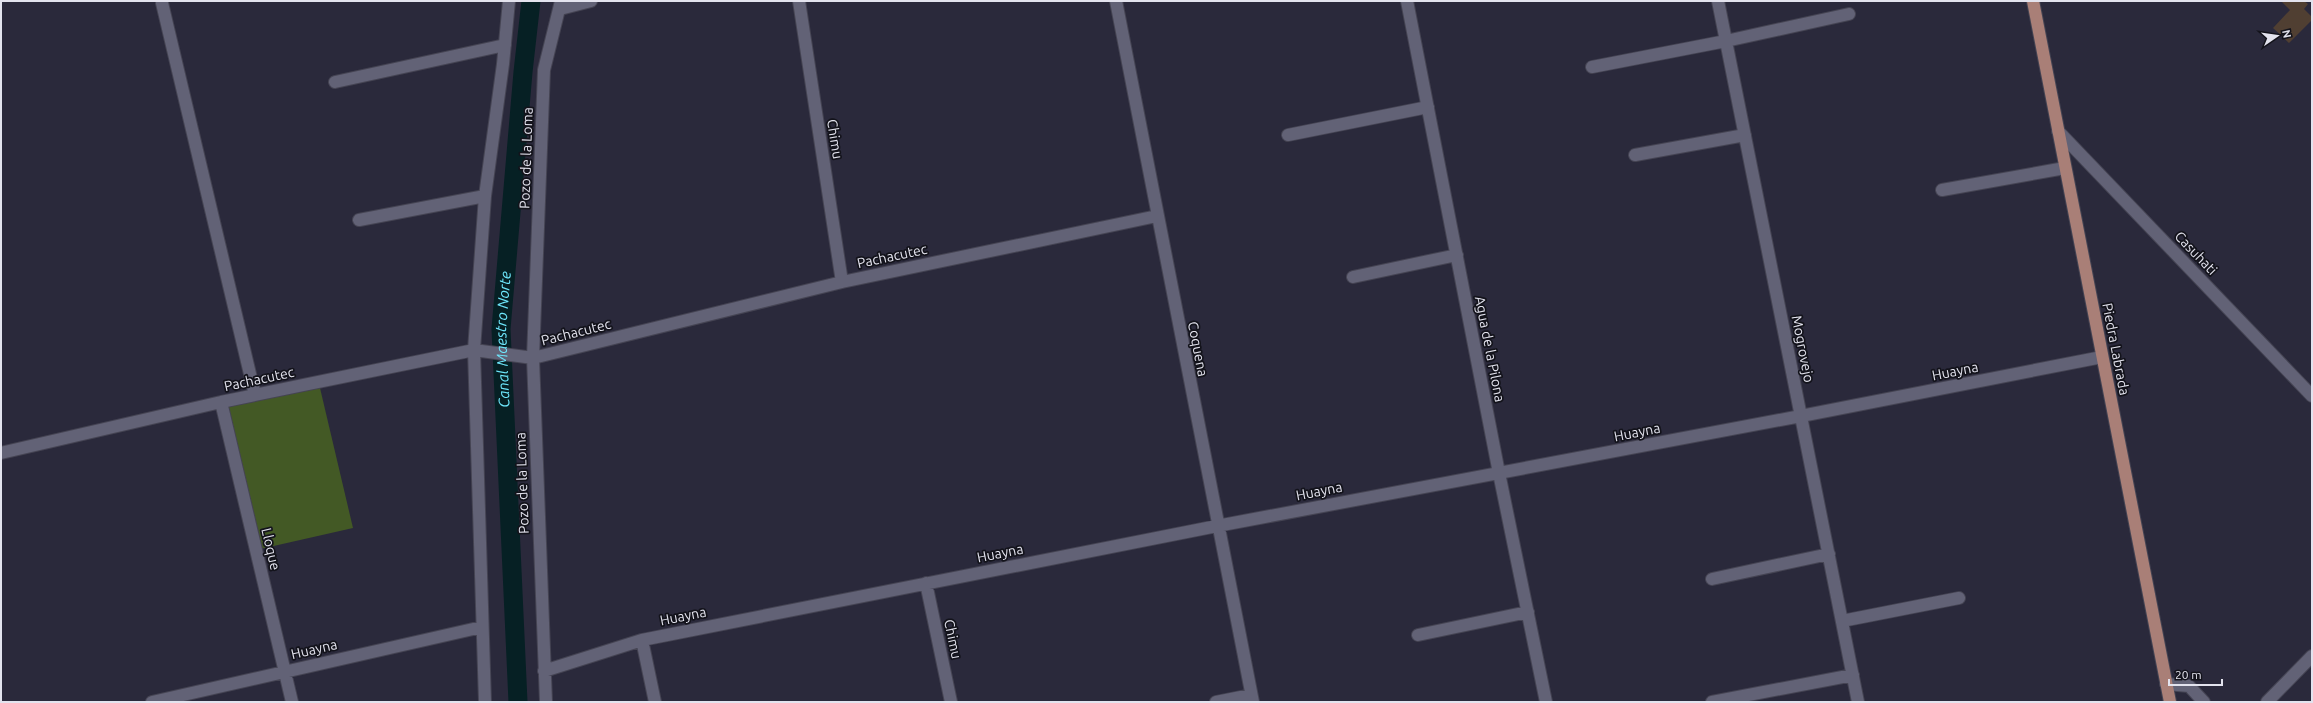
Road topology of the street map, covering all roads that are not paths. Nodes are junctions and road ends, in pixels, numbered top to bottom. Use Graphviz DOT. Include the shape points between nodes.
graph roads {
  1 [pos="509,1"];
  2 [pos="591,1"];
  3 [pos="799,1"];
  4 [pos="1116,1"];
  5 [pos="1407,1"];
  6 [pos="1718,1"];
  7 [pos="2032,1"];
  8 [pos="162,3"];
  9 [pos="561,5"];
  10 [pos="1849,14"];
  11 [pos="1726,41"];
  12 [pos="504,45"];
  13 [pos="1592,67"];
  14 [pos="335,82"];
  15 [pos="1428,107"];
  16 [pos="2058,131"];
  17 [pos="1288,135"];
  18 [pos="1745,135"];
  19 [pos="1635,155"];
  20 [pos="2065,168"];
  21 [pos="1942,190"];
  22 [pos="485,196"];
  23 [pos="1157,216"];
  24 [pos="359,220"];
  25 [pos="1458,255"];
  26 [pos="1353,278"];
  27 [pos="842,282"];
  28 [pos="474,350"];
  29 [pos="2102,357"];
  30 [pos="533,358"];
  31 [pos="255,395"];
  32 [pos="2312,396"];
  33 [pos="221,402"];
  34 [pos="1801,416"];
  35 [pos="1,453"];
  36 [pos="1499,473"];
  37 [pos="1218,526"];
  38 [pos="1828,554"];
  39 [pos="1712,579"];
  40 [pos="926,583"];
  41 [pos="1959,598"];
  42 [pos="1528,612"];
  43 [pos="1842,621"];
  44 [pos="482,627"];
  45 [pos="1418,635"];
  46 [pos="642,640"];
  47 [pos="2312,656"];
  48 [pos="285,671"];
  49 [pos="544,671"];
  50 [pos="1852,675"];
  51 [pos="2166,684"];
  52 [pos="1252,698"];
  53 [pos="152,702"];
  54 [pos="292,702"];
  55 [pos="486,702"];
  56 [pos="546,702"];
  57 [pos="655,702"];
  58 [pos="951,702"];
  59 [pos="1216,702"];
  60 [pos="1546,702"];
  61 [pos="1712,702"];
  62 [pos="1858,702"];
  63 [pos="2170,702"];
  64 [pos="2204,702"];
  65 [pos="2267,702"];
  1 -- 12 [label="street"];
  2 -- 9 [label="street"];
  3 -- 27 [label="street, Chimu"];
  4 -- 23 [label="street, Coquena"];
  5 -- 15 [label="street, Agua de la Pilona"];
  6 -- 11 [label="street, Mogrovejo"];
  7 -- 16 [label="main road, Piedra Labrada"];
  8 -- 31 [label="street"];
  9 -- 30 [label="street, Pozo de la Loma" via="544,70"];
  10 -- 11 [label="street"];
  11 -- 13 [label="street"];
  11 -- 18 [label="street, Mogrovejo"];
  12 -- 14 [label="street"];
  12 -- 22 [label="street"];
  15 -- 17 [label="street"];
  15 -- 25 [label="street, Agua de la Pilona"];
  16 -- 20 [label="main road, Piedra Labrada"];
  16 -- 32 [label="street, Casuhati"];
  18 -- 19 [label="street"];
  18 -- 34 [label="street, Mogrovejo"];
  20 -- 21 [label="street"];
  20 -- 29 [label="main road, Piedra Labrada"];
  22 -- 24 [label="street"];
  22 -- 28 [label="street"];
  23 -- 27 [label="street, Pachacutec"];
  23 -- 37 [label="street, Coquena"];
  25 -- 26 [label="street"];
  25 -- 36 [label="street, Agua de la Pilona"];
  27 -- 30 [label="street, Pachacutec"];
  28 -- 30 [label="street, Pachacutec"];
  28 -- 31 [label="street, Pachacutec"];
  28 -- 44 [label="street"];
  29 -- 34 [label="street, Huayna"];
  29 -- 51 [label="main road, Piedra Labrada"];
  30 -- 49 [label="street, Pozo de la Loma"];
  31 -- 33 [label="street, Pachacutec"];
  33 -- 35 [label="street, Pachacutec"];
  33 -- 48 [label="street, Lloque"];
  34 -- 36 [label="street, Huayna"];
  34 -- 38 [label="street, Mogrovejo"];
  36 -- 37 [label="street, Huayna"];
  36 -- 42 [label="street, Agua de la Pilona"];
  37 -- 40 [label="street, Huayna"];
  37 -- 52 [label="street, Coquena"];
  38 -- 39 [label="street"];
  38 -- 43 [label="street, Mogrovejo"];
  40 -- 46 [label="street, Huayna"];
  40 -- 58 [label="street, Chimu"];
  41 -- 43 [label="street"];
  42 -- 45 [label="street"];
  42 -- 60 [label="street, Agua de la Pilona"];
  43 -- 50 [label="street, Mogrovejo"];
  44 -- 48 [label="street, Huayna"];
  44 -- 55 [label="street"];
  46 -- 49 [label="street, Huayna"];
  46 -- 57 [label="street"];
  47 -- 65 [label="street"];
  48 -- 53 [label="street, Huayna"];
  48 -- 54 [label="street, Lloque"];
  49 -- 56 [label="street, Pozo de la Loma"];
  50 -- 61 [label="street"];
  50 -- 62 [label="street, Mogrovejo"];
  51 -- 63 [label="main road, Piedra Labrada"];
  51 -- 64 [label="street" via="2189,686"];
  52 -- 59 [label="street"];
}
